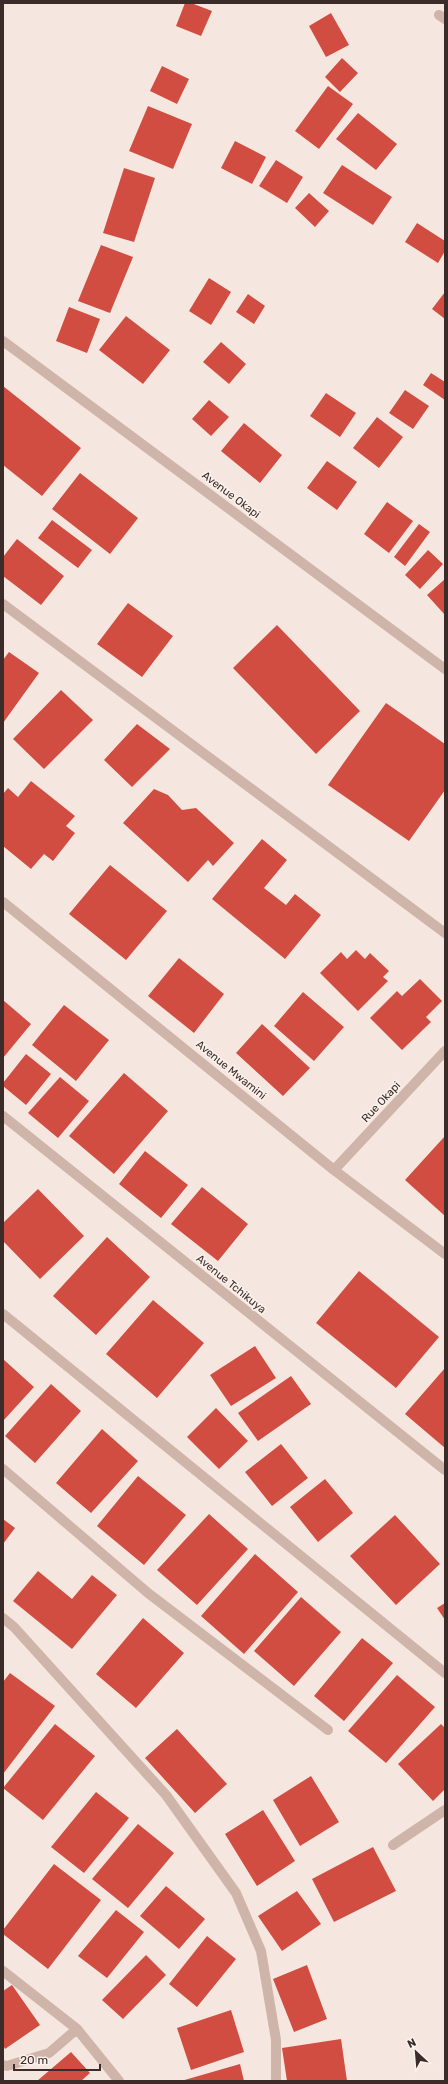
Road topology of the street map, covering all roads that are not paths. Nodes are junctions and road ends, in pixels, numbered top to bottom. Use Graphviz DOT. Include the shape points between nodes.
graph roads {
  1 [pos="3,341"];
  2 [pos="3,604"];
  3 [pos="445,669"];
  4 [pos="3,902"];
  5 [pos="445,934"];
  6 [pos="445,1051"];
  7 [pos="3,1116"];
  8 [pos="334,1170"];
  9 [pos="445,1254"];
  10 [pos="3,1314"];
  11 [pos="3,1469"];
  12 [pos="445,1470"];
  13 [pos="3,1618"];
  14 [pos="445,1673"];
  15 [pos="328,1730"];
  16 [pos="445,1810"];
  17 [pos="393,1845"];
  18 [pos="3,1971"];
  19 [pos="77,2029"];
  20 [pos="3,2065"];
  21 [pos="119,2081"];
  22 [pos="276,2081"];
  1 -- 3 [label="street, Avenue Okapi"];
  2 -- 5 [label="street"];
  4 -- 8 [label="street, Avenue Mwamini"];
  6 -- 8 [label="street, Rue Okapi"];
  7 -- 12 [label="street, Avenue Tchikuya"];
  8 -- 9 [label="street, Avenue Mwamini"];
  10 -- 14 [label="street"];
  11 -- 15 [label="street" via="148,1593"];
  13 -- 22 [label="street" via="166,1795 236,1893 261,1951 276,2040"];
  16 -- 17 [label="street"];
  18 -- 19 [label="street"];
  19 -- 20 [label="street" via="49,2053"];
  19 -- 21 [label="street"];
}
